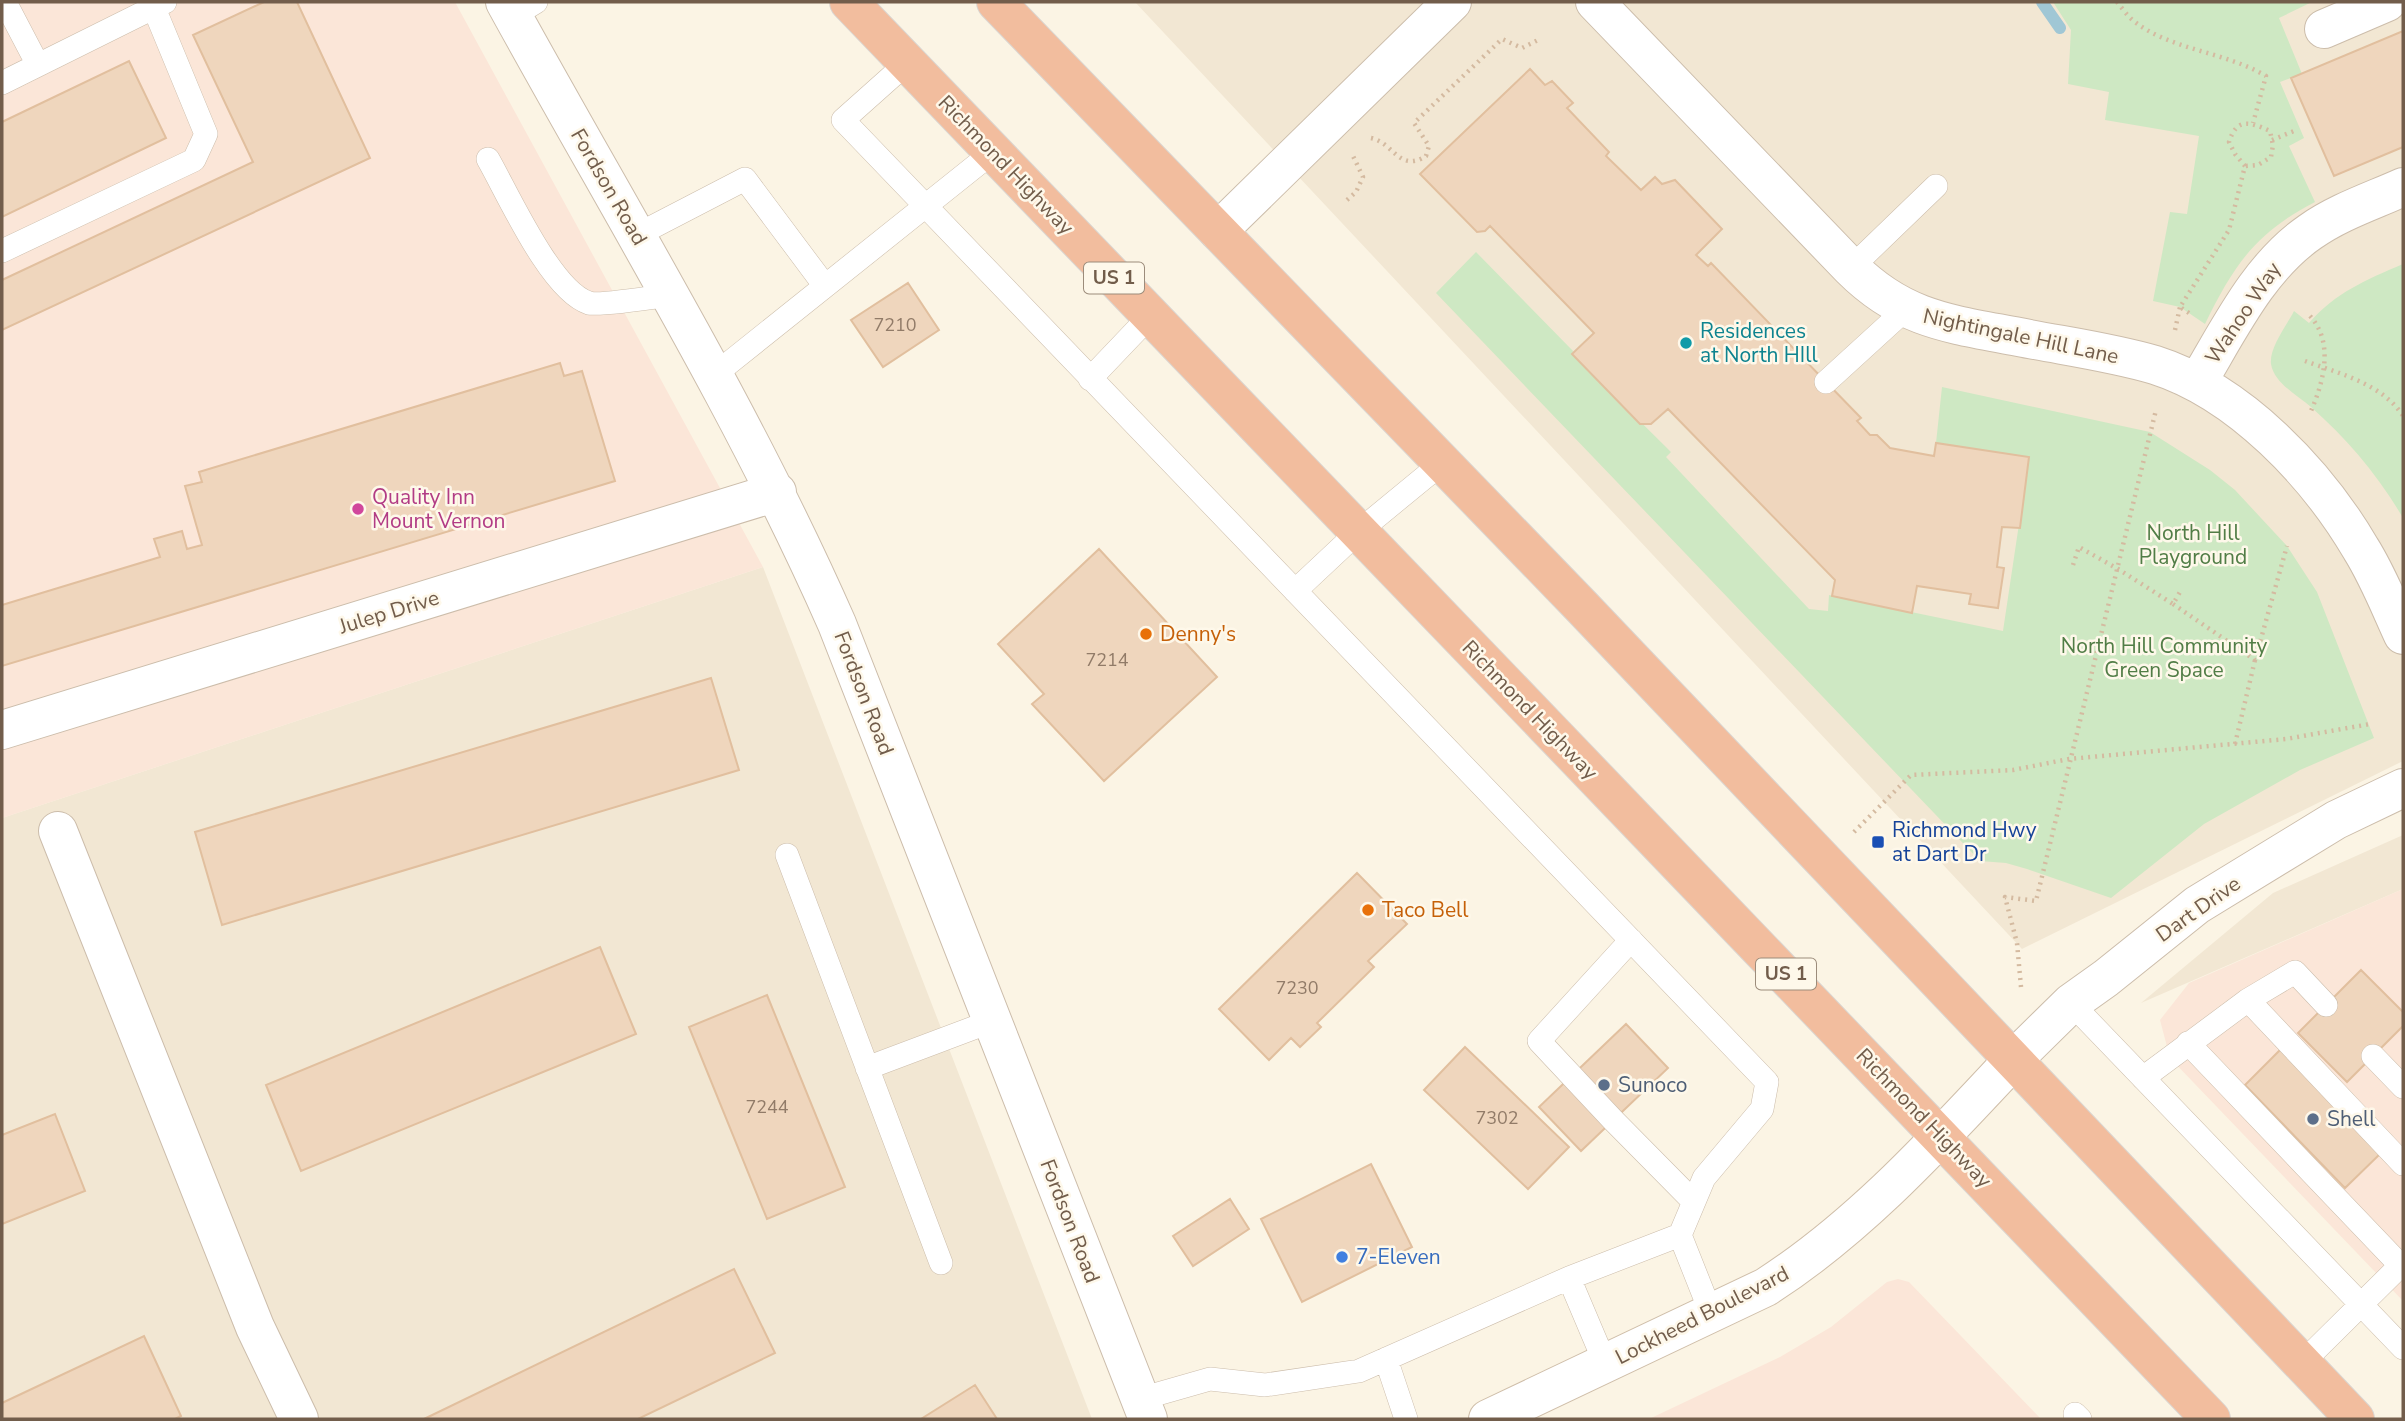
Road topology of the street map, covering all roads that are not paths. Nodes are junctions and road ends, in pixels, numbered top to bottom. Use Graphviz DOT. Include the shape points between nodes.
graph roads {
  1 [pos="5,2"];
  2 [pos="849,2"];
  3 [pos="996,2"];
  4 [pos="1452,2"];
  5 [pos="1595,2"];
  6 [pos="2386,2"];
  7 [pos="160,5"];
  8 [pos="518,7"];
  9 [pos="2324,29"];
  10 [pos="908,62"];
  11 [pos="38,65"];
  12 [pos="2,83"];
  13 [pos="993,152"];
  14 [pos="488,159"];
  15 [pos="1936,186"];
  16 [pos="2403,187"];
  17 [pos="925,206"];
  18 [pos="1218,231"];
  19 [pos="637,235"];
  20 [pos="2,251"];
  21 [pos="1851,268"];
  22 [pos="825,286"];
  23 [pos="670,295"];
  24 [pos="1906,309"];
  25 [pos="1150,316"];
  26 [pos="714,375"];
  27 [pos="2181,376"];
  28 [pos="1090,379"];
  29 [pos="1826,382"];
  30 [pos="1442,463"];
  31 [pos="777,492"];
  32 [pos="1358,532"];
  33 [pos="1295,592"];
  34 [pos="2403,635"];
  35 [pos="2,730"];
  36 [pos="2403,788"];
  37 [pos="58,831"];
  38 [pos="787,855"];
  39 [pos="1631,940"];
  40 [pos="2248,1000"];
  41 [pos="2071,1003"];
  42 [pos="2326,1005"];
  43 [pos="992,1021"];
  44 [pos="2188,1043"];
  45 [pos="2373,1056"];
  46 [pos="2014,1059"];
  47 [pos="867,1068"];
  48 [pos="2143,1078"];
  49 [pos="2403,1087"];
  50 [pos="1942,1136"];
  51 [pos="2403,1164"];
  52 [pos="1694,1202"];
  53 [pos="1680,1235"];
  54 [pos="941,1263"];
  55 [pos="2402,1264"];
  56 [pos="1569,1278"];
  57 [pos="2362,1305"];
  58 [pos="1711,1313"];
  59 [pos="2403,1348"];
  60 [pos="1387,1359"];
  61 [pos="1605,1363"];
  62 [pos="2302,1363"];
  63 [pos="1144,1409"];
  64 [pos="299,1419"];
  65 [pos="1406,1419"];
  66 [pos="1488,1419"];
  67 [pos="2211,1419"];
  68 [pos="2355,1419"];
  1 -- 11 [label="lane"];
  2 -- 10 [label="highway, Richmond Highway / US 1"];
  3 -- 18 [label="highway"];
  4 -- 18 [label="street"];
  5 -- 21 [label="street, Nightingale Hill Lane"];
  6 -- 9 [label="street"];
  7 -- 11 [label="lane"];
  7 -- 20 [label="lane" via="206,134 194,159"];
  8 -- 19 [label="street, Fordson Road"];
  10 -- 13 [label="highway, Richmond Highway / US 1"];
  10 -- 17 [label="lane" via="843,120"];
  11 -- 12 [label="lane"];
  13 -- 17 [label="lane"];
  13 -- 25 [label="highway, Richmond Highway / US 1"];
  14 -- 23 [label="lane" via="553,274 573,293 590,303"];
  15 -- 21 [label="lane"];
  16 -- 27 [label="street, Wahoo Way" via="2312,230 2290,247 2255,287 2225,337"];
  17 -- 22 [label="lane"];
  17 -- 28 [label="lane"];
  18 -- 30 [label="highway"];
  19 -- 22 [label="lane" via="745,179"];
  19 -- 23 [label="street, Fordson Road"];
  21 -- 24 [label="street, Nightingale Hill Lane" via="1884,297"];
  22 -- 26 [label="lane"];
  23 -- 26 [label="street, Fordson Road"];
  24 -- 27 [label="street, Nightingale Hill Lane" via="1934,320 2130,359"];
  24 -- 29 [label="lane"];
  25 -- 28 [label="lane"];
  25 -- 32 [label="highway, Richmond Highway / US 1"];
  26 -- 31 [label="street, Fordson Road"];
  27 -- 34 [label="street, Nightingale Hill Lane" via="2244,413 2332,503 2363,551"];
  28 -- 33 [label="lane"];
  30 -- 32 [label="lane"];
  30 -- 46 [label="highway"];
  31 -- 35 [label="street, Julep Drive"];
  31 -- 43 [label="street, Fordson Road" via="837,624"];
  32 -- 33 [label="lane"];
  32 -- 50 [label="highway, Richmond Highway / US 1"];
  33 -- 39 [label="lane"];
  36 -- 41 [label="street, Dart Drive" via="2336,820 2197,905"];
  37 -- 64 [label="street" via="254,1327"];
  38 -- 47 [label="lane"];
  39 -- 52 [label="lane" via="1768,1082 1762,1109 1704,1178"];
  39 -- 52 [label="lane" via="1539,1041"];
  40 -- 42 [label="lane" via="2295,972"];
  40 -- 44 [label="lane"];
  40 -- 51 [label="lane"];
  41 -- 46 [label="street, Dart Drive"];
  41 -- 48 [label="lane"];
  43 -- 47 [label="lane"];
  43 -- 63 [label="street, Fordson Road"];
  44 -- 48 [label="lane"];
  44 -- 55 [label="lane"];
  45 -- 49 [label="lane"];
  46 -- 50 [label="street, Lockheed Boulevard"];
  46 -- 62 [label="highway"];
  47 -- 54 [label="lane"];
  48 -- 57 [label="lane"];
  50 -- 58 [label="street, Lockheed Boulevard" via="1805,1262"];
  50 -- 67 [label="highway, Richmond Highway / US 1"];
  52 -- 53 [label="lane"];
  53 -- 56 [label="lane"];
  53 -- 58 [label="lane"];
  55 -- 57 [label="lane"];
  56 -- 60 [label="lane"];
  56 -- 61 [label="lane"];
  57 -- 59 [label="lane"];
  57 -- 62 [label="lane"];
  58 -- 61 [label="street, Lockheed Boulevard"];
  60 -- 63 [label="lane" via="1359,1371 1265,1385 1210,1379"];
  60 -- 65 [label="lane"];
  61 -- 66 [label="street, Lockheed Boulevard"];
  62 -- 68 [label="highway"];
}
